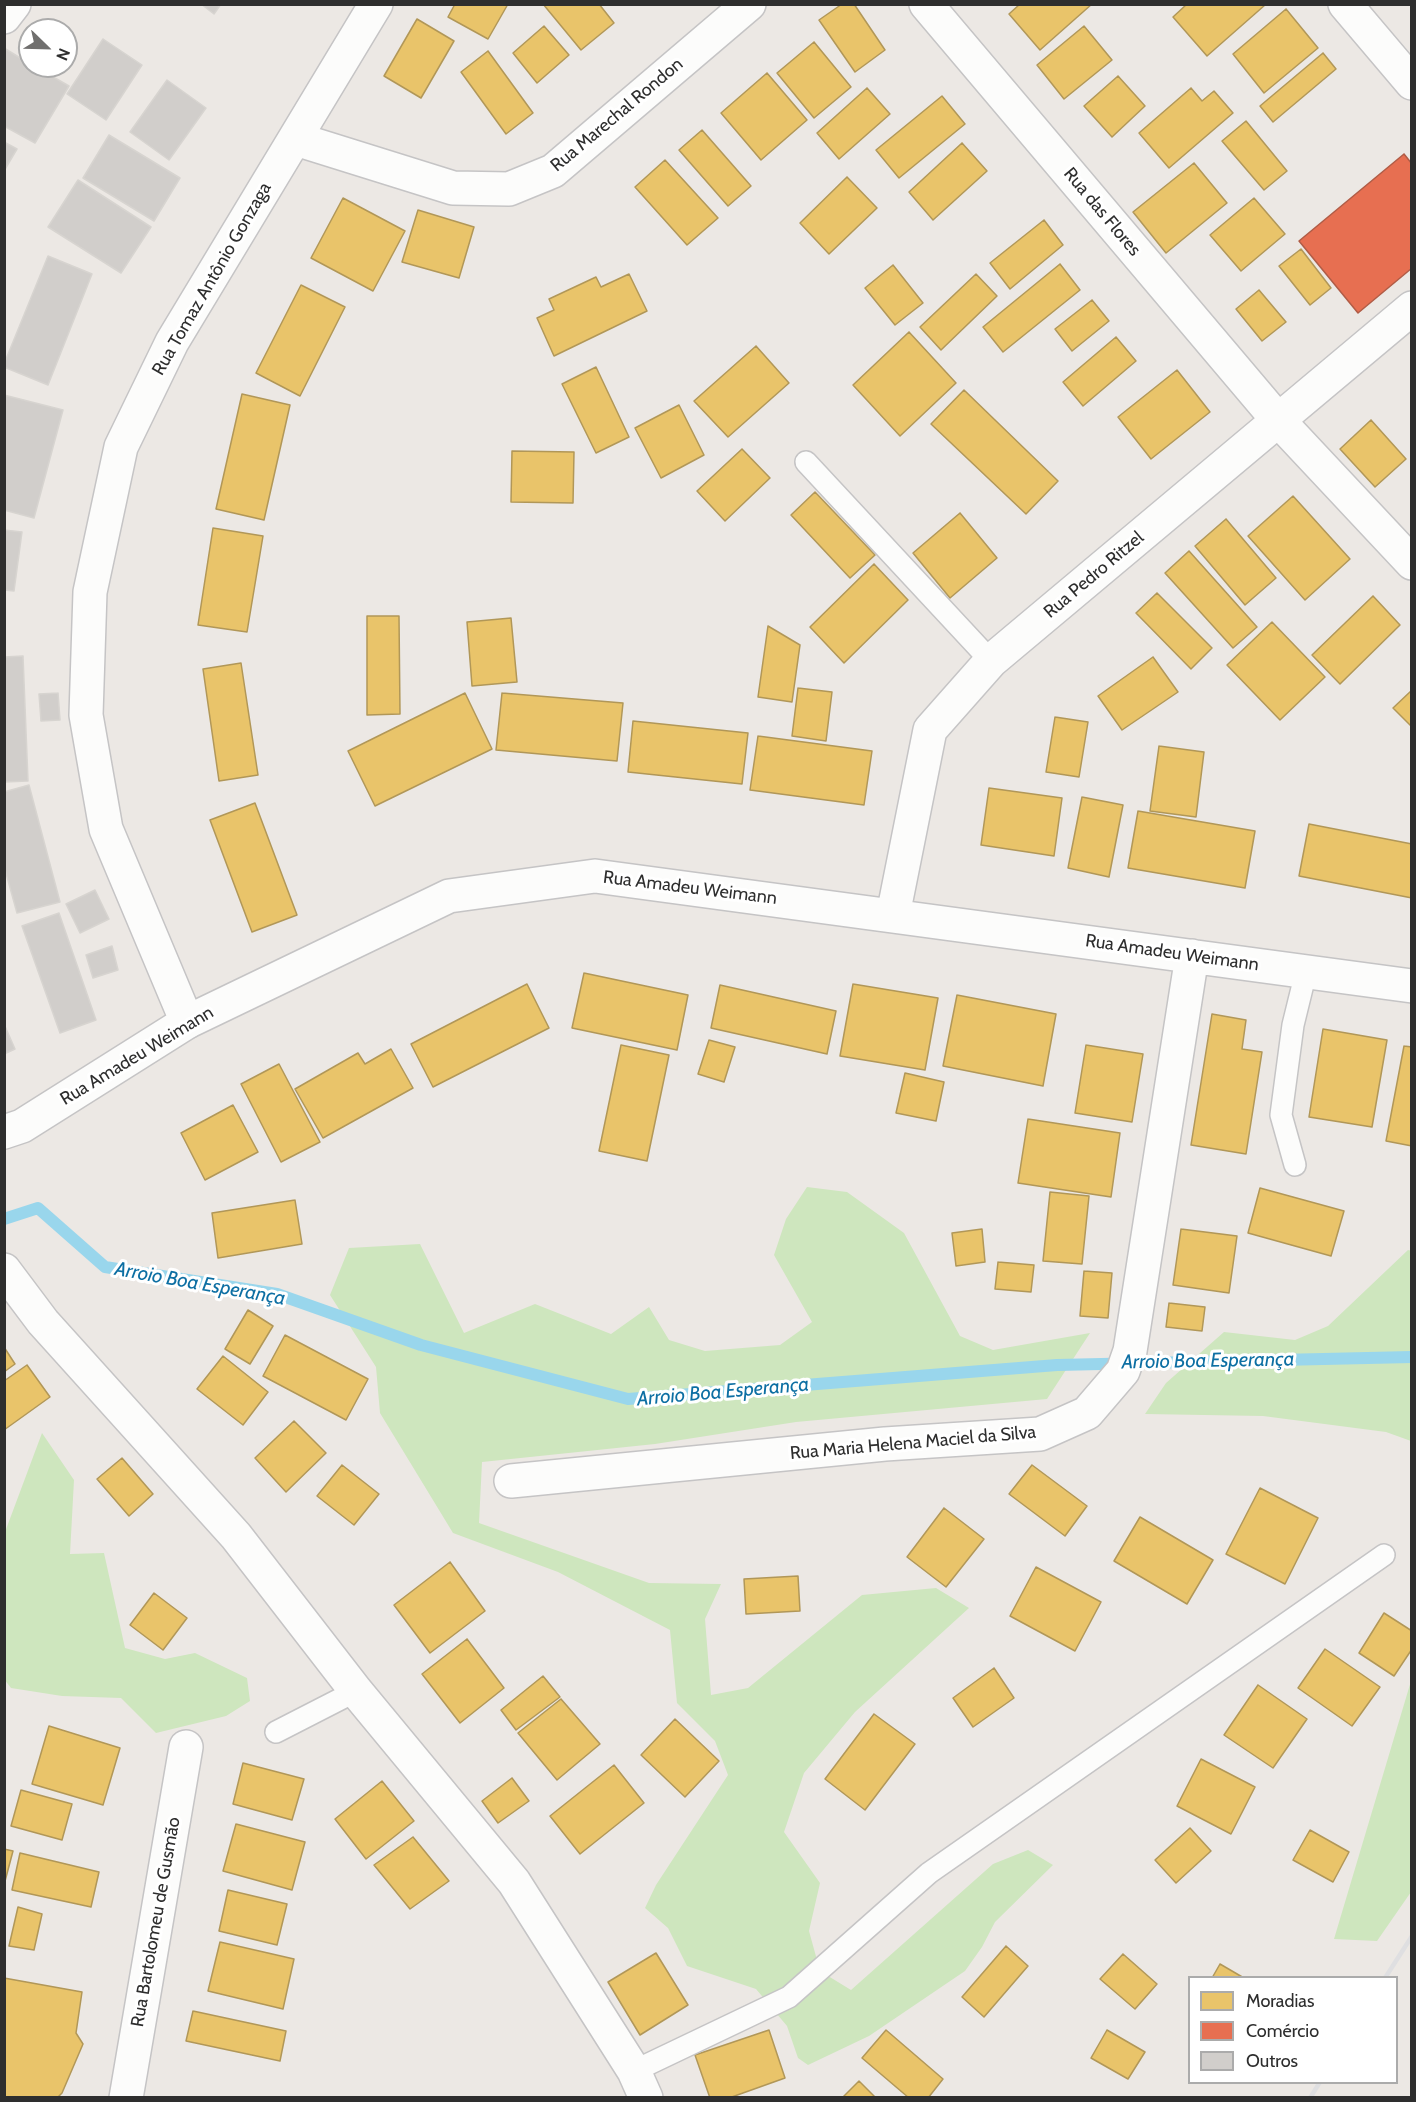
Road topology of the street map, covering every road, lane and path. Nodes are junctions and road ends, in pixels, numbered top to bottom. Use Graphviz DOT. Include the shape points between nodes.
graph roads {
  1 [pos="14,4"];
  2 [pos="376,4"];
  3 [pos="748,4"];
  4 [pos="926,4"];
  5 [pos="1345,4"];
  6 [pos="4,17"];
  7 [pos="1412,83"];
  8 [pos="296,139"];
  9 [pos="1412,308"];
  10 [pos="1278,420"];
  11 [pos="806,462"];
  12 [pos="1412,562"];
  13 [pos="991,661"];
  14 [pos="893,915"];
  15 [pos="1192,956"];
  16 [pos="1306,972"];
  17 [pos="1412,986"];
  18 [pos="186,1022"];
  19 [pos="10,1136"];
  20 [pos="1295,1165"];
  21 [pos="4,1270"];
  22 [pos="511,1481"];
  23 [pos="1384,1555"];
  24 [pos="356,1691"];
  25 [pos="276,1732"];
  26 [pos="186,1747"];
  27 [pos="640,2084"];
  28 [pos="126,2097"];
  1 -- 6 [label="street"];
  2 -- 8 [label="street, Rua Tomaz Antônio Gonzaga"];
  3 -- 8 [label="street, Rua Marechal Rondon" via="553,171 509,189 453,188"];
  4 -- 10 [label="street, Rua das Flores"];
  5 -- 7 [label="street"];
  8 -- 18 [label="street, Rua Tomaz Antônio Gonzaga" via="172,342 121,447 90,592 86,716 106,829"];
  9 -- 10 [label="street, Rua Pedro Ritzel"];
  10 -- 12 [label="street, Rua das Flores"];
  10 -- 13 [label="street, Rua Pedro Ritzel"];
  11 -- 13 [label="lane"];
  13 -- 14 [label="street, Rua Pedro Ritzel" via="930,730"];
  14 -- 15 [label="street, Rua Amadeu Weimann"];
  14 -- 18 [label="street, Rua Amadeu Weimann" via="595,876 449,896"];
  15 -- 16 [label="street, Rua Amadeu Weimann"];
  15 -- 22 [label="street, Rua Maria Helena Maciel da Silva" via="1127,1361 1087,1413 1040,1434 885,1444"];
  16 -- 17 [label="street, Rua Amadeu Weimann"];
  16 -- 20 [label="lane" via="1293,1025 1281,1115"];
  18 -- 19 [label="street, Rua Amadeu Weimann"];
  21 -- 24 [label="street" via="43,1322 236,1536"];
  23 -- 27 [label="lane" via="929,1874 789,1997"];
  24 -- 25 [label="lane"];
  24 -- 27 [label="street" via="514,1882"];
  26 -- 28 [label="street, Rua Bartolomeu de Gusmão"];
}
